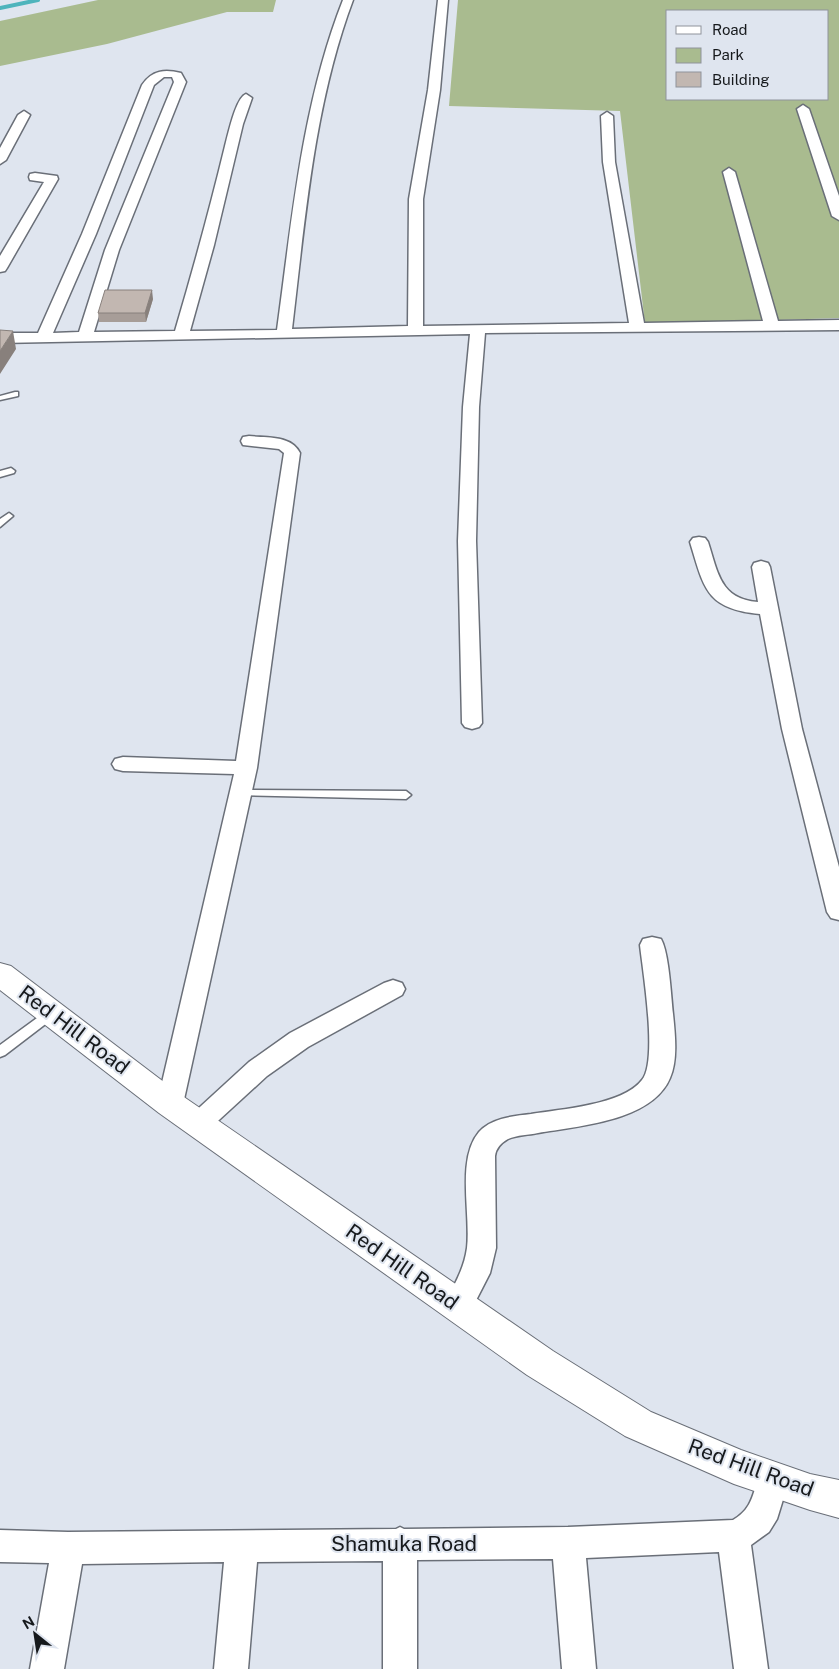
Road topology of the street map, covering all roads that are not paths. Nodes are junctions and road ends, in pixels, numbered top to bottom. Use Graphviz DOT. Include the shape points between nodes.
graph roads {
  1 [pos="348,0"];
  2 [pos="443,0"];
  3 [pos="246,98"];
  4 [pos="803,109"];
  5 [pos="24,115"];
  6 [pos="607,116"];
  7 [pos="0,160"];
  8 [pos="729,172"];
  9 [pos="35,177"];
  10 [pos="839,216"];
  11 [pos="0,268"];
  12 [pos="772,325"];
  13 [pos="839,325"];
  14 [pos="637,328"];
  15 [pos="478,329"];
  16 [pos="415,330"];
  17 [pos="284,334"];
  18 [pos="86,335"];
  19 [pos="181,335"];
  20 [pos="44,336"];
  21 [pos="0,338"];
  22 [pos="15,394"];
  23 [pos="0,398"];
  24 [pos="249,441"];
  25 [pos="11,471"];
  26 [pos="0,474"];
  27 [pos="9,516"];
  28 [pos="0,524"];
  29 [pos="699,542"];
  30 [pos="761,567"];
  31 [pos="768,609"];
  32 [pos="472,723"];
  33 [pos="123,764"];
  34 [pos="246,768"];
  35 [pos="240,793"];
  36 [pos="406,795"];
  37 [pos="839,912"];
  38 [pos="652,945"];
  39 [pos="0,974"];
  40 [pos="393,989"];
  41 [pos="52,1013"];
  42 [pos="0,1052"];
  43 [pos="170,1104"];
  44 [pos="198,1124"];
  45 [pos="458,1307"];
  46 [pos="773,1480"];
  47 [pos="839,1499"];
  48 [pos="733,1536"];
  49 [pos="400,1543"];
  50 [pos="568,1543"];
  51 [pos="242,1545"];
  52 [pos="0,1546"];
  53 [pos="68,1548"];
  54 [pos="47,1669"];
  55 [pos="231,1669"];
  56 [pos="400,1669"];
  57 [pos="579,1669"];
  58 [pos="751,1669"];
  1 -- 17 [label="street" via="326,70 305,167"];
  2 -- 16 [label="street" via="434,90 416,200"];
  3 -- 19 [label="street"];
  4 -- 10 [label="street"];
  5 -- 7 [label="street"];
  6 -- 14 [label="street" via="609,162"];
  8 -- 12 [label="street"];
  9 -- 11 [label="street" via="52,179"];
  12 -- 13 [label="street"];
  12 -- 14 [label="street"];
  14 -- 15 [label="street"];
  15 -- 16 [label="street"];
  15 -- 32 [label="street" via="471,407 467,542"];
  16 -- 17 [label="street"];
  17 -- 19 [label="street"];
  18 -- 19 [label="street"];
  18 -- 20 [label="street"];
  18 -- 20 [label="street" via="112,250 180,82 177,75 158,74 152,77"];
  20 -- 21 [label="street"];
  22 -- 23 [label="lane"];
  24 -- 34 [label="street" via="282,444 292,453"];
  25 -- 26 [label="lane"];
  27 -- 28 [label="lane"];
  29 -- 31 [label="street" via="716,591 735,605"];
  30 -- 31 [label="street"];
  31 -- 37 [label="street" via="792,729"];
  33 -- 34 [label="street"];
  34 -- 35 [label="street"];
  35 -- 36 [label="lane"];
  35 -- 43 [label="street"];
  38 -- 45 [label="street" via="662,1058 657,1079 650,1092 618,1107 509,1128 491,1137 481,1156 484,1219 479,1262"];
  39 -- 41 [label="street, Red Hill Road"];
  40 -- 44 [label="street" via="299,1040 258,1069"];
  41 -- 42 [label="lane"];
  41 -- 43 [label="street, Red Hill Road"];
  43 -- 44 [label="street, Red Hill Road"];
  44 -- 45 [label="street, Red Hill Road"];
  45 -- 46 [label="street, Red Hill Road" via="638,1424"];
  46 -- 47 [label="street, Red Hill Road"];
  46 -- 48 [label="street, Shamuka Road" via="759,1521 748,1531"];
  48 -- 50 [label="street, Shamuka Road"];
  48 -- 58 [label="street"];
  49 -- 50 [label="street, Shamuka Road"];
  49 -- 51 [label="street, Shamuka Road"];
  49 -- 56 [label="street"];
  50 -- 57 [label="street"];
  51 -- 53 [label="street, Shamuka Road"];
  51 -- 55 [label="street"];
  52 -- 53 [label="street, Shamuka Road"];
  53 -- 54 [label="street"];
}
